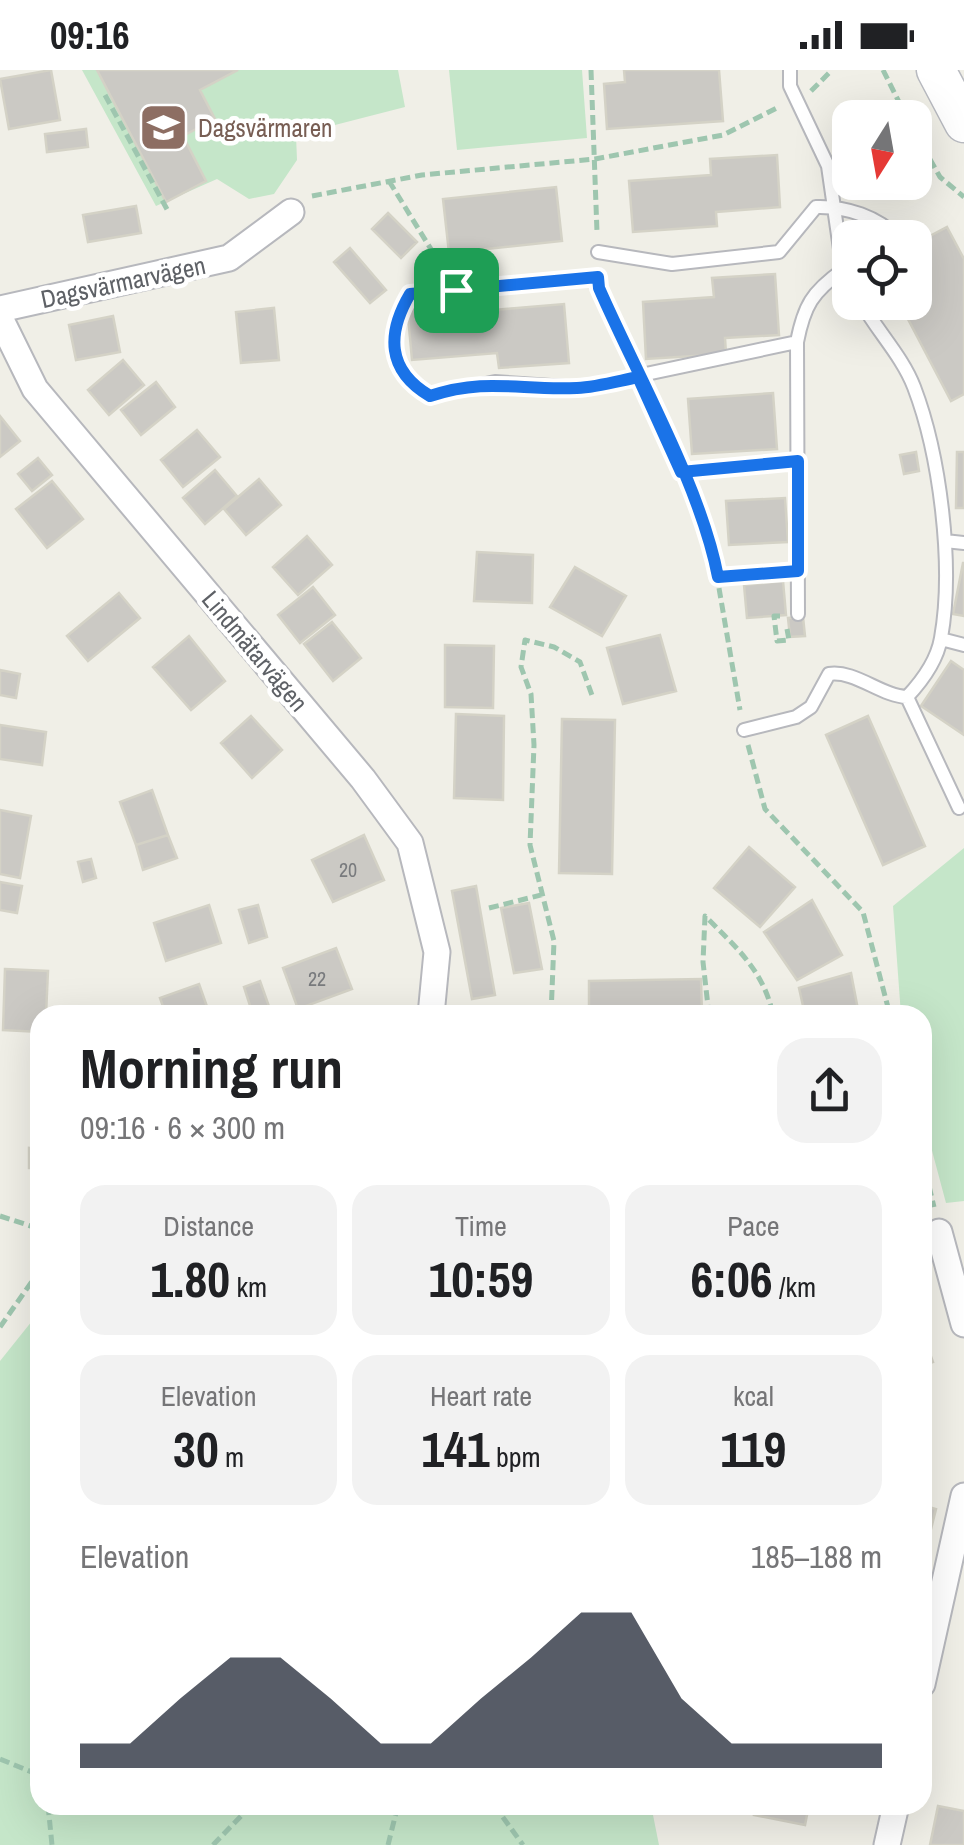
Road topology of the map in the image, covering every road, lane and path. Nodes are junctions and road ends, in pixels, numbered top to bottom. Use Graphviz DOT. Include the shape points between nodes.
graph roads {
  1 [pos="592,70"];
  2 [pos="790,70"];
  3 [pos="832,70"];
  4 [pos="884,70"];
  5 [pos="936,70"];
  6 [pos="105,94"];
  7 [pos="797,98"];
  8 [pos="898,100"];
  9 [pos="964,124"];
  10 [pos="595,159"];
  11 [pos="932,163"];
  12 [pos="389,181"];
  13 [pos="964,197"];
  14 [pos="835,206"];
  15 [pos="292,212"];
  16 [pos="169,213"];
  17 [pos="837,220"];
  18 [pos="875,220"];
  19 [pos="598,252"];
  20 [pos="598,277"];
  21 [pos="832,283"];
  22 [pos="456,290"];
  23 [pos="0,309"];
  24 [pos="0,318"];
  25 [pos="872,320"];
  26 [pos="798,342"];
  27 [pos="638,377"];
  28 [pos="798,461"];
  29 [pos="681,472"];
  30 [pos="945,540"];
  31 [pos="964,543"];
  32 [pos="798,571"];
  33 [pos="718,577"];
  34 [pos="798,614"];
  35 [pos="941,640"];
  36 [pos="964,644"];
  37 [pos="907,697"];
  38 [pos="593,698"];
  39 [pos="744,730"];
  40 [pos="959,808"];
  41 [pos="544,894"];
  42 [pos="489,908"];
  43 [pos="433,1005"];
  44 [pos="551,1005"];
  45 [pos="708,1005"];
  46 [pos="771,1005"];
  47 [pos="887,1005"];
  48 [pos="932,1201"];
  49 [pos="0,1216"];
  50 [pos="30,1226"];
  51 [pos="939,1232"];
  52 [pos="30,1284"];
  53 [pos="964,1324"];
  54 [pos="0,1327"];
  55 [pos="964,1496"];
  56 [pos="932,1639"];
  57 [pos="0,1759"];
  58 [pos="30,1772"];
  59 [pos="49,1815"];
  60 [pos="242,1815"];
  61 [pos="396,1815"];
  62 [pos="501,1815"];
  63 [pos="894,1815"];
  64 [pos="52,1845"];
  65 [pos="213,1845"];
  66 [pos="388,1845"];
  67 [pos="523,1845"];
  68 [pos="887,1845"];
  1 -- 10 [label="path"];
  2 -- 7 [label="lane"];
  3 -- 7 [label="path"];
  4 -- 8 [label="path"];
  5 -- 9 [label="main road"];
  6 -- 16 [label="path"];
  7 -- 10 [label="path" via="723,135"];
  7 -- 14 [label="lane" via="828,166"];
  10 -- 12 [label="path"];
  10 -- 19 [label="path"];
  11 -- 13 [label="path"];
  12 -- 15 [label="path" via="291,200"];
  12 -- 22 [label="path"];
  14 -- 17 [label="lane"];
  14 -- 18 [label="lane"];
  14 -- 19 [label="lane" via="816,207 779,252 672,264"];
  15 -- 23 [label="street, Dagsvärmarvägen" via="229,258"];
  20 -- 22 [label="lane"];
  20 -- 27 [label="path"];
  21 -- 26 [label="lane" via="814,290 804,307"];
  22 -- 27 [label="lane" via="410,294 394,321 392,347 412,386 430,396 495,382 580,388"];
  24 -- 43 [label="street, Lindmätarvägen" via="36,389 410,843 436,952"];
  25 -- 30 [label="lane" via="914,385"];
  26 -- 27 [label="lane"];
  26 -- 28 [label="lane"];
  27 -- 29 [label="path"];
  28 -- 29 [label="path"];
  28 -- 32 [label="lane"];
  29 -- 33 [label="path" via="710,536"];
  30 -- 31 [label="lane"];
  30 -- 35 [label="lane"];
  32 -- 33 [label="path"];
  32 -- 34 [label="lane"];
  33 -- 39 [label="path"];
  35 -- 36 [label="lane"];
  35 -- 37 [label="lane" via="926,676"];
  37 -- 39 [label="lane" via="840,672 829,674 811,707 796,717"];
  37 -- 40 [label="lane"];
  38 -- 41 [label="path" via="580,662 525,640 521,667 531,694 534,745 530,845"];
  39 -- 47 [label="path" via="765,808 863,912"];
  41 -- 42 [label="path"];
  41 -- 44 [label="path" via="554,941"];
  45 -- 46 [label="path" via="705,916 749,960 768,986"];
  48 -- 51 [label="path"];
  49 -- 50 [label="path"];
  51 -- 53 [label="street"];
  52 -- 54 [label="path"];
  55 -- 56 [label="street"];
  57 -- 58 [label="path"];
  59 -- 64 [label="path"];
  60 -- 65 [label="path"];
  61 -- 66 [label="path"];
  62 -- 67 [label="path"];
  63 -- 68 [label="street"];
}
